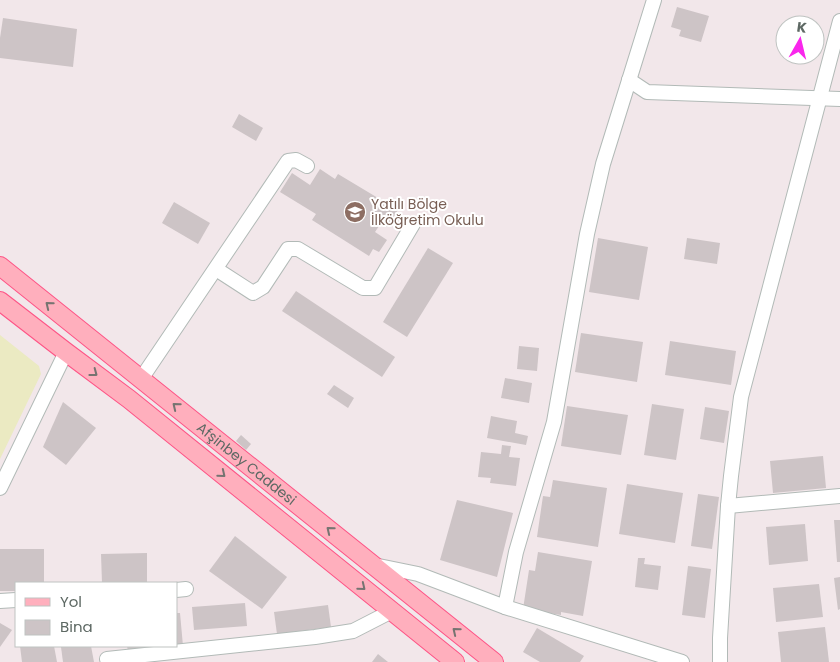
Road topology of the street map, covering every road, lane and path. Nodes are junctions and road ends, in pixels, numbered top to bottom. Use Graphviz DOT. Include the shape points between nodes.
graph roads {
  1 [pos="654,0"];
  2 [pos="840,21"];
  3 [pos="629,80"];
  4 [pos="820,99"];
  5 [pos="840,99"];
  6 [pos="307,166"];
  7 [pos="413,224"];
  8 [pos="0,266"];
  9 [pos="216,269"];
  10 [pos="0,301"];
  11 [pos="66,352"];
  12 [pos="141,378"];
  13 [pos="0,488"];
  14 [pos="840,496"];
  15 [pos="728,506"];
  16 [pos="373,565"];
  17 [pos="15,600"];
  18 [pos="0,601"];
  19 [pos="505,607"];
  20 [pos="392,611"];
  21 [pos="106,656"];
  22 [pos="455,662"];
  23 [pos="494,662"];
  24 [pos="682,662"];
  25 [pos="720,662"];
  1 -- 3 [label="street"];
  2 -- 4 [label="street"];
  3 -- 4 [label="street" via="647,92"];
  3 -- 19 [label="street" via="586,234 554,422 516,552"];
  4 -- 5 [label="street"];
  4 -- 15 [label="street" via="741,397"];
  6 -- 9 [label="street" via="296,160 288,161"];
  7 -- 9 [label="street" via="375,288 363,288 298,249 288,248 263,287 253,293"];
  12 -- 8 [label="main road, Afşinbey Caddesi, one-way"];
  9 -- 12 [label="street"];
  10 -- 11 [label="main road, Afşinbey Caddesi"];
  11 -- 13 [label="street"];
  11 -- 20 [label="main road, Afşinbey Caddesi, one-way"];
  16 -- 12 [label="main road, Afşinbey Caddesi, one-way"];
  14 -- 15 [label="street"];
  15 -- 25 [label="street"];
  16 -- 19 [label="street" via="418,574"];
  23 -- 16 [label="main road, Afşinbey Caddesi, one-way"];
  17 -- 18 [label="street"];
  19 -- 24 [label="street"];
  20 -- 21 [label="street" via="353,631 315,637"];
  20 -- 22 [label="main road, Afşinbey Caddesi"];
}
